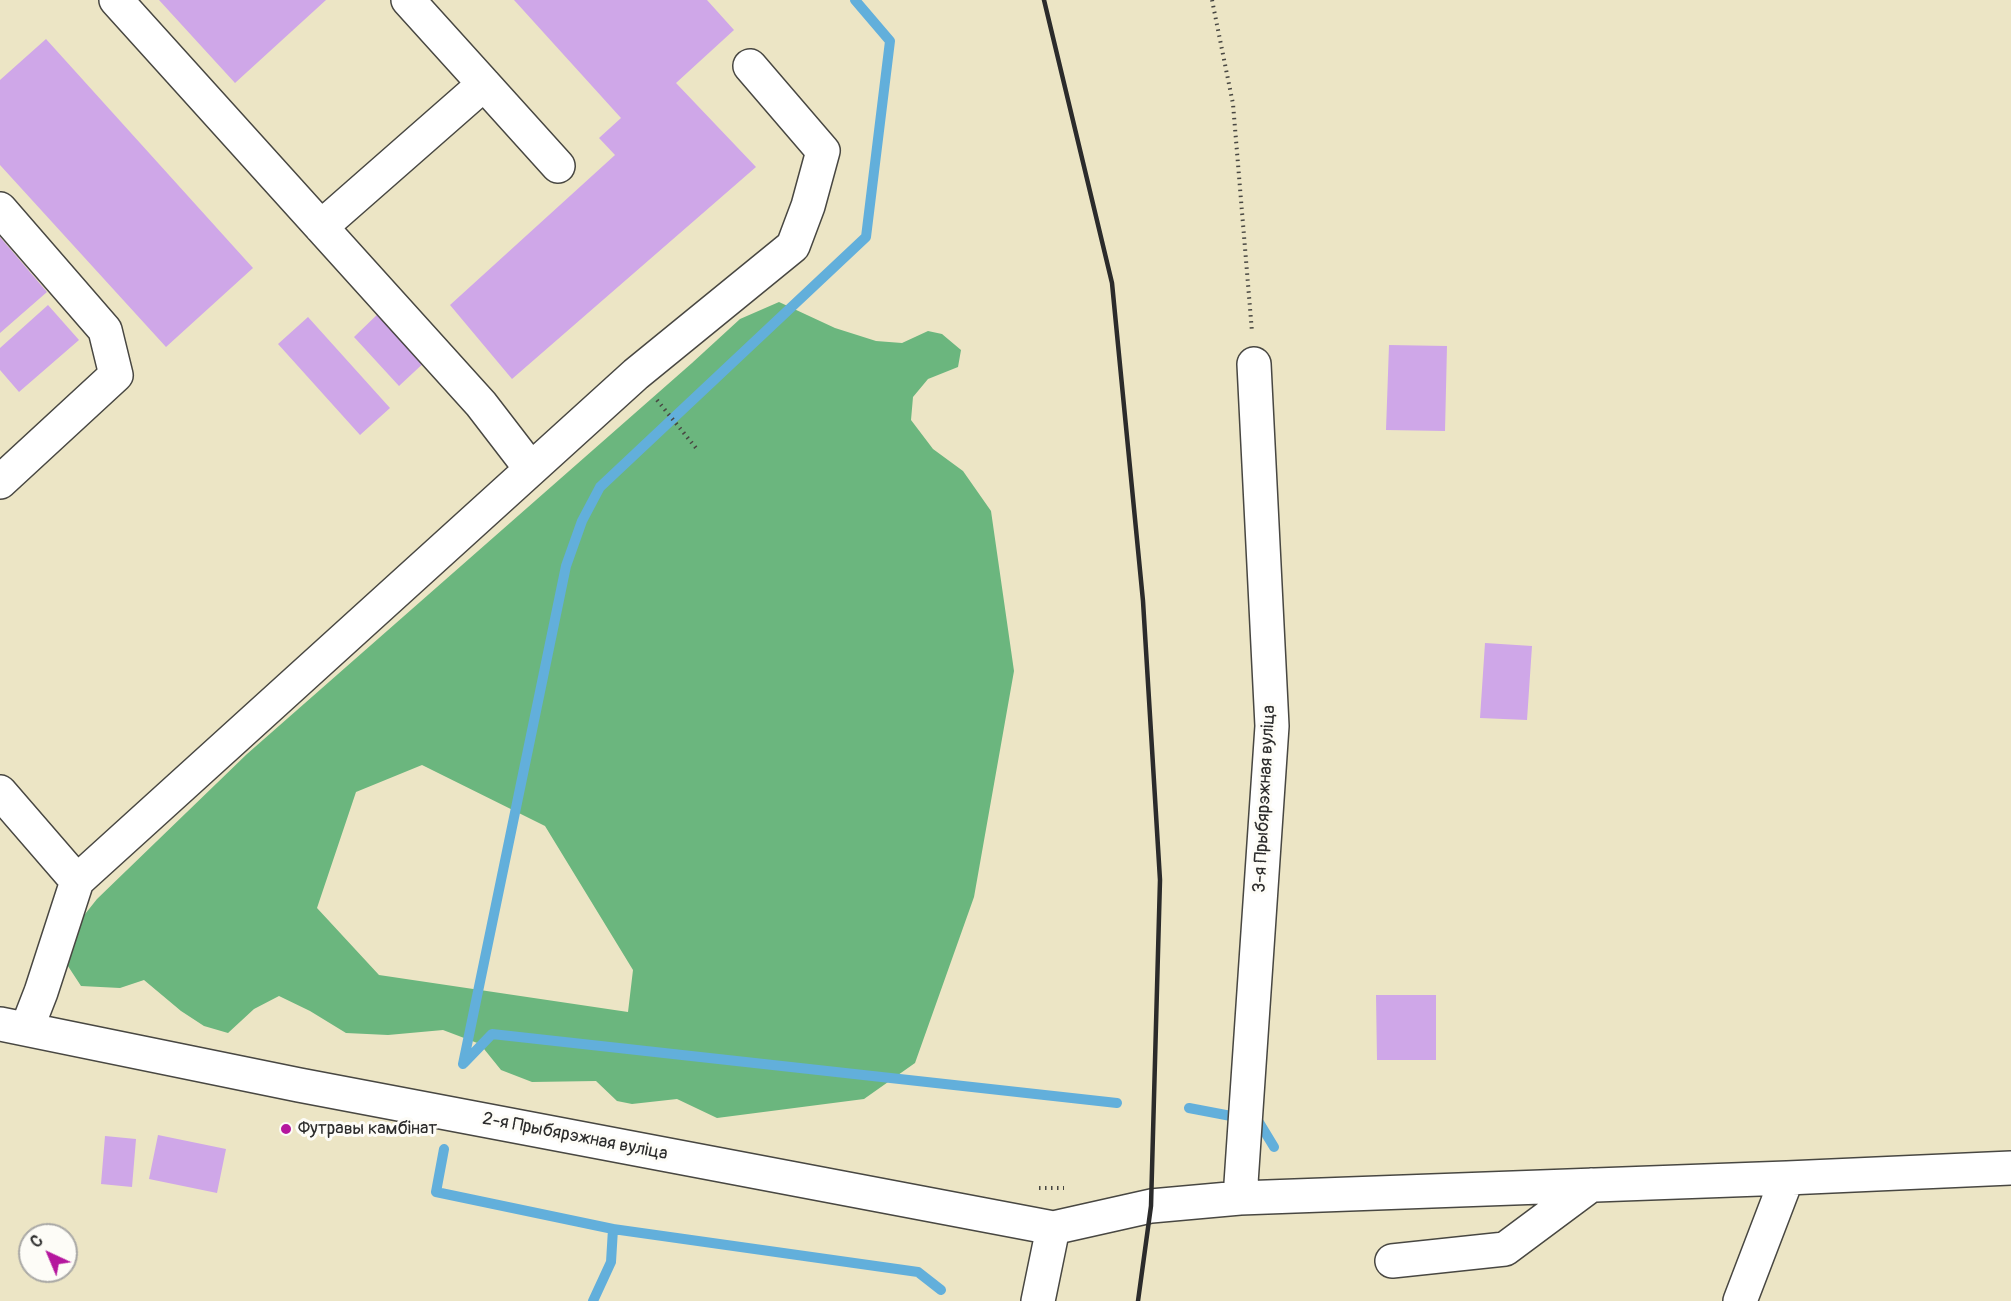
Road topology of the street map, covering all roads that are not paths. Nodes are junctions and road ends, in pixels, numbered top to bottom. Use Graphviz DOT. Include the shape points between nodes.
graph roads {
  1 [pos="116,0"];
  2 [pos="408,0"];
  3 [pos="750,66"];
  4 [pos="484,84"];
  5 [pos="558,166"];
  6 [pos="0,209"];
  7 [pos="321,227"];
  8 [pos="1254,364"];
  9 [pos="531,469"];
  10 [pos="0,482"];
  11 [pos="1,795"];
  12 [pos="77,881"];
  13 [pos="13,1026"];
  14 [pos="2011,1168"];
  15 [pos="1787,1178"];
  16 [pos="1591,1185"];
  17 [pos="1240,1198"];
  18 [pos="1053,1228"];
  19 [pos="1392,1261"];
  20 [pos="1038,1301"];
  21 [pos="1740,1301"];
  1 -- 7 [label="street"];
  2 -- 4 [label="street"];
  3 -- 9 [label="street" via="823,151 793,246 636,374"];
  4 -- 5 [label="street"];
  4 -- 7 [label="street"];
  6 -- 10 [label="street" via="105,330 117,375"];
  7 -- 9 [label="street" via="481,404"];
  8 -- 17 [label="street, 3-я Прыбярэжная вуліца" via="1272,726"];
  9 -- 12 [label="street"];
  11 -- 12 [label="street"];
  12 -- 13 [label="street" via="41,992"];
  13 -- 18 [label="street, 2-я Прыбярэжная вуліца" via="287,1083"];
  14 -- 15 [label="street, 2-я Прыбярэжная вуліца"];
  15 -- 16 [label="street, 2-я Прыбярэжная вуліца"];
  15 -- 21 [label="street"];
  16 -- 17 [label="street, 2-я Прыбярэжная вуліца"];
  16 -- 19 [label="street" via="1505,1249"];
  17 -- 18 [label="street, 2-я Прыбярэжная вуліца" via="1151,1206"];
  18 -- 20 [label="street"];
}
